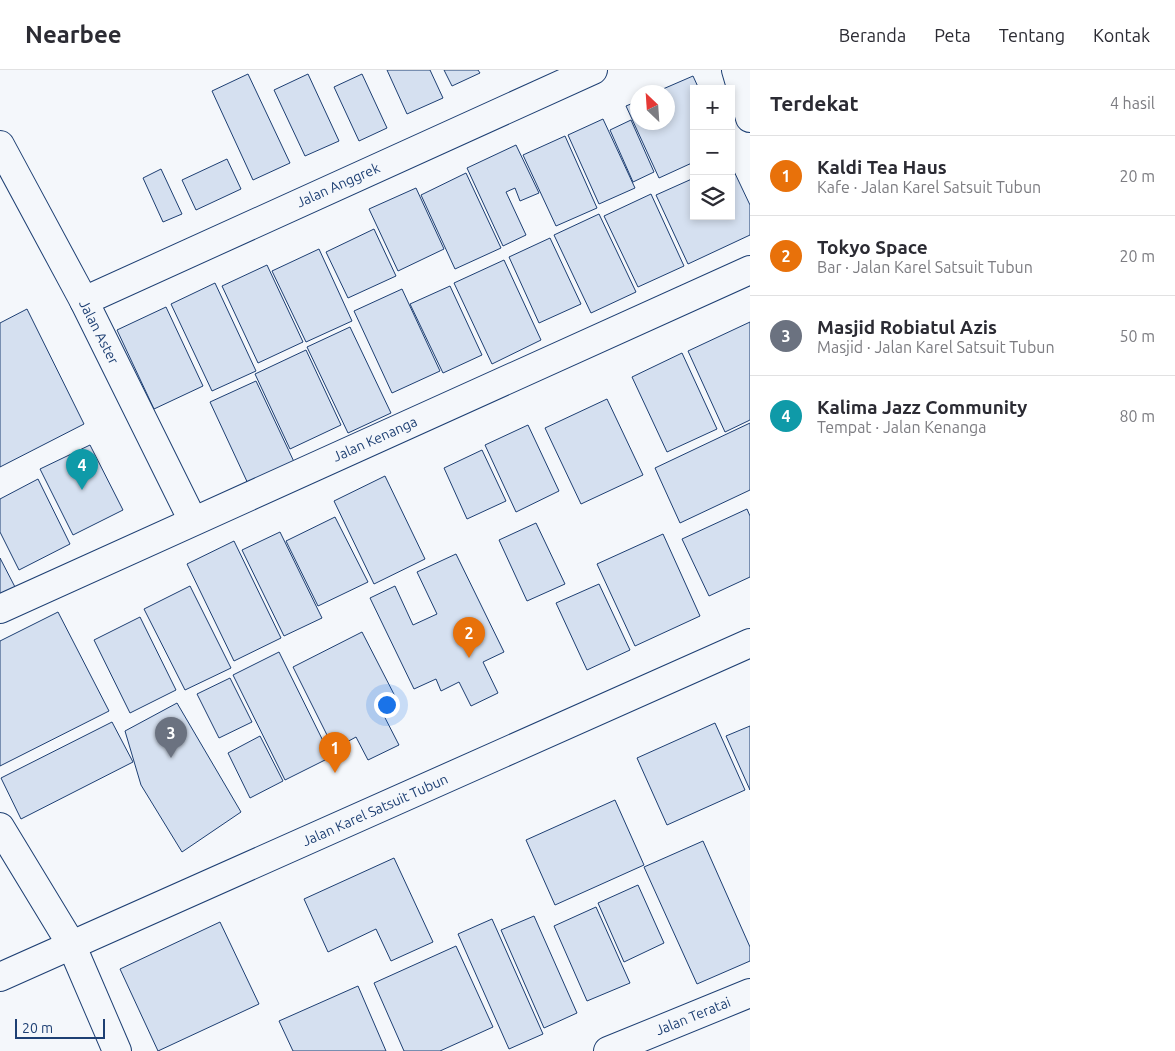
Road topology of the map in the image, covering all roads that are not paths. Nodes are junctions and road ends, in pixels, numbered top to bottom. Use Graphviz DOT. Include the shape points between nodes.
graph roads {
  1 [pos="593,70"];
  2 [pos="736,70"];
  3 [pos="750,118"];
  4 [pos="0,146"];
  5 [pos="750,270"];
  6 [pos="84,300"];
  7 [pos="193,521"];
  8 [pos="0,609"];
  9 [pos="750,643"];
  10 [pos="0,827"];
  11 [pos="71,944"];
  12 [pos="0,977"];
  13 [pos="750,993"];
  14 [pos="117,1051"];
  15 [pos="608,1051"];
  1 -- 6 [label="street, Jalan Anggrek"];
  2 -- 3 [label="street"];
  4 -- 6 [label="street, Jalan Aster"];
  5 -- 7 [label="street, Jalan Kenanga"];
  6 -- 7 [label="street, Jalan Aster"];
  7 -- 8 [label="street, Jalan Kenanga"];
  9 -- 11 [label="street, Jalan Karel Satsuit Tubun"];
  10 -- 11 [label="street"];
  11 -- 12 [label="street, Jalan Karel Satsuit Tubun"];
  11 -- 14 [label="street"];
  13 -- 15 [label="street, Jalan Teratai"];
}
